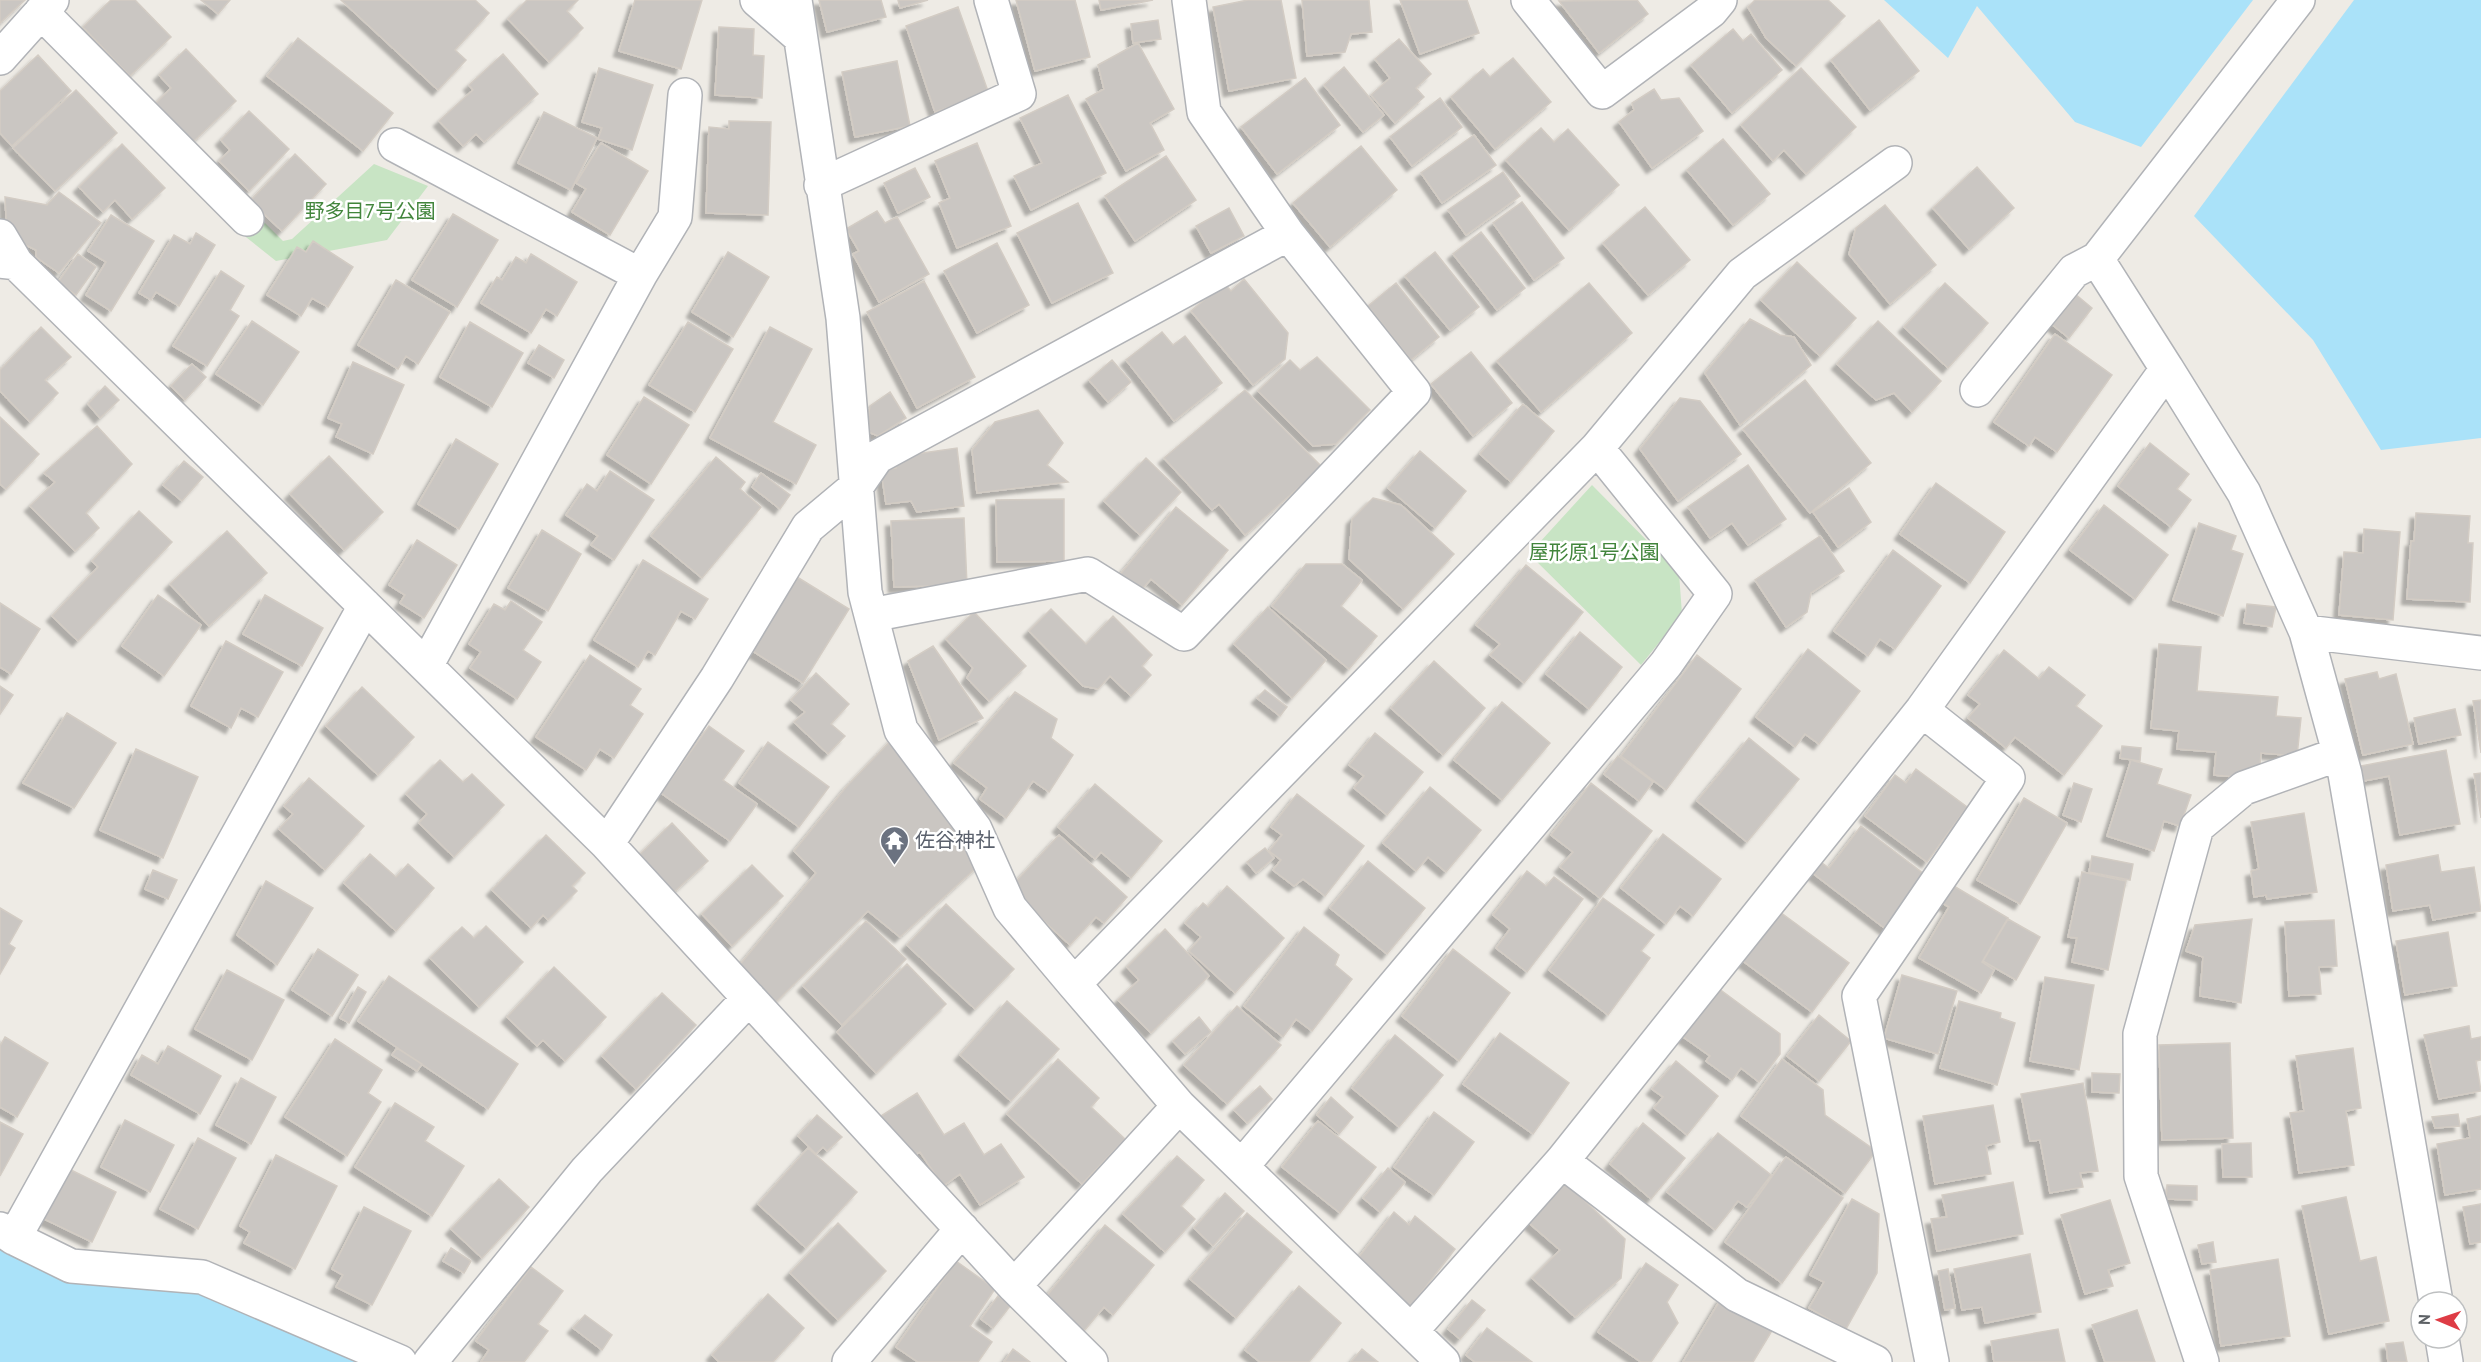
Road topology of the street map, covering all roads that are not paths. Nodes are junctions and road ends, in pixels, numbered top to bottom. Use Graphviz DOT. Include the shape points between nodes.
graph roads {
  1 [pos="757,0"];
  2 [pos="795,0"];
  3 [pos="991,0"];
  4 [pos="1189,0"];
  5 [pos="1528,0"];
  6 [pos="1720,0"];
  7 [pos="2298,0"];
  8 [pos="47,6"];
  9 [pos="800,37"];
  10 [pos="0,58"];
  11 [pos="684,95"];
  12 [pos="395,145"];
  13 [pos="1895,163"];
  14 [pos="821,185"];
  15 [pos="247,219"];
  16 [pos="1288,234"];
  17 [pos="0,236"];
  18 [pos="2097,259"];
  19 [pos="8,262"];
  20 [pos="640,275"];
  21 [pos="2167,369"];
  22 [pos="1977,390"];
  23 [pos="1597,448"];
  24 [pos="857,486"];
  25 [pos="365,606"];
  26 [pos="871,615"];
  27 [pos="2306,632"];
  28 [pos="2481,653"];
  29 [pos="426,666"];
  30 [pos="1922,710"];
  31 [pos="2339,754"];
  32 [pos="607,844"];
  33 [pos="1074,984"];
  34 [pos="749,998"];
  35 [pos="1179,1106"];
  36 [pos="1562,1161"];
  37 [pos="1242,1167"];
  38 [pos="962,1229"];
  39 [pos="7,1234"];
  40 [pos="1014,1286"];
  41 [pos="2434,1290"];
  42 [pos="1411,1331"];
  43 [pos="400,1362"];
  44 [pos="430,1362"];
  45 [pos="849,1362"];
  46 [pos="1091,1362"];
  47 [pos="1443,1362"];
  48 [pos="1875,1362"];
  49 [pos="1932,1362"];
  50 [pos="2202,1362"];
  1 -- 9 [label="street"];
  2 -- 9 [label="street"];
  3 -- 14 [label="street" via="1019,94"];
  4 -- 16 [label="street" via="1203,112"];
  5 -- 6 [label="street" via="1602,92 1711,11"];
  7 -- 18 [label="street"];
  8 -- 10 [label="street"];
  8 -- 15 [label="street"];
  9 -- 14 [label="street"];
  11 -- 20 [label="street" via="675,217"];
  12 -- 20 [label="street"];
  13 -- 23 [label="street" via="1742,274"];
  14 -- 24 [label="street" via="843,318"];
  16 -- 24 [label="street" via="877,457"];
  16 -- 26 [label="street" via="1414,392 1184,634 1088,574"];
  17 -- 19 [label="street"];
  18 -- 21 [label="street"];
  18 -- 22 [label="street" via="2074,271"];
  19 -- 25 [label="street"];
  20 -- 29 [label="street"];
  21 -- 27 [label="street" via="2244,493"];
  21 -- 30 [label="street"];
  23 -- 33 [label="street"];
  23 -- 37 [label="street" via="1715,594 1666,664"];
  24 -- 26 [label="street" via="865,592"];
  24 -- 32 [label="street" via="808,526 717,678"];
  25 -- 29 [label="street"];
  25 -- 39 [label="street"];
  26 -- 33 [label="street" via="901,730 975,829 1010,908"];
  27 -- 28 [label="street"];
  27 -- 31 [label="street"];
  29 -- 32 [label="street"];
  30 -- 36 [label="street"];
  30 -- 49 [label="street" via="2008,778 1859,996"];
  31 -- 41 [label="street"];
  31 -- 50 [label="street" via="2244,788 2197,827 2140,1034 2141,1176"];
  32 -- 34 [label="street"];
  33 -- 35 [label="street"];
  34 -- 38 [label="street"];
  34 -- 44 [label="street" via="587,1170"];
  35 -- 37 [label="street"];
  35 -- 40 [label="street"];
  36 -- 42 [label="street"];
  36 -- 48 [label="street" via="1737,1295"];
  37 -- 42 [label="street"];
  38 -- 40 [label="street"];
  38 -- 45 [label="street"];
  39 -- 43 [label="street" via="71,1266 202,1277"];
  40 -- 46 [label="street"];
  42 -- 47 [label="street"];
}
